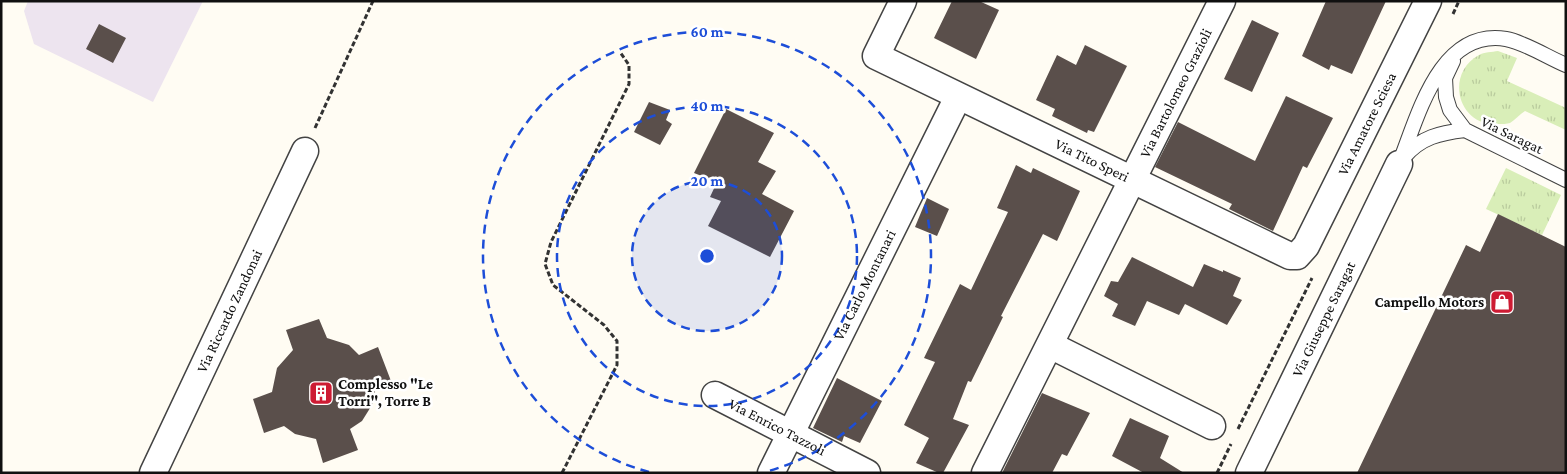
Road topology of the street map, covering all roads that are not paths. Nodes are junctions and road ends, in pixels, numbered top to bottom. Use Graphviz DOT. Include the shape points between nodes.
graph roads {
  1 [pos="903,1"];
  2 [pos="1222,1"];
  3 [pos="1428,1"];
  4 [pos="1459,51"];
  5 [pos="1566,65"];
  6 [pos="958,98"];
  7 [pos="1465,130"];
  8 [pos="305,151"];
  9 [pos="1399,164"];
  10 [pos="1566,180"];
  11 [pos="1133,181"];
  12 [pos="1306,246"];
  13 [pos="1050,346"];
  14 [pos="715,395"];
  15 [pos="1212,426"];
  16 [pos="790,434"];
  17 [pos="153,473"];
  18 [pos="771,473"];
  19 [pos="867,473"];
  20 [pos="985,473"];
  21 [pos="1249,473"];
  1 -- 6 [label="street, Via Tito Speri" via="876,56"];
  2 -- 11 [label="street, Via Bartolomeo Grazioli"];
  3 -- 12 [label="street, Via Amatore Sciesa"];
  4 -- 5 [label="lane" via="1492,37 1509,39"];
  4 -- 7 [label="lane, Via Saragat" via="1445,78 1446,98 1450,110"];
  4 -- 9 [label="lane" via="1442,64 1433,78"];
  6 -- 11 [label="street, Via Tito Speri"];
  6 -- 16 [label="street, Via Carlo Montanari"];
  7 -- 9 [label="lane" via="1428,137 1412,148"];
  7 -- 10 [label="lane, Via Saragat"];
  8 -- 17 [label="street, Via Riccardo Zandonai"];
  9 -- 21 [label="street, Via Giuseppe Saragat"];
  11 -- 12 [label="street, Via Tito Speri" via="1290,256 1297,256"];
  11 -- 13 [label="street, Via Bartolomeo Grazioli"];
  13 -- 15 [label="street"];
  13 -- 20 [label="street, Via Bartolomeo Grazioli"];
  14 -- 16 [label="street, Via Enrico Tazzoli"];
  16 -- 18 [label="street, Via Carlo Montanari"];
  16 -- 19 [label="street, Via Enrico Tazzoli"];
}
